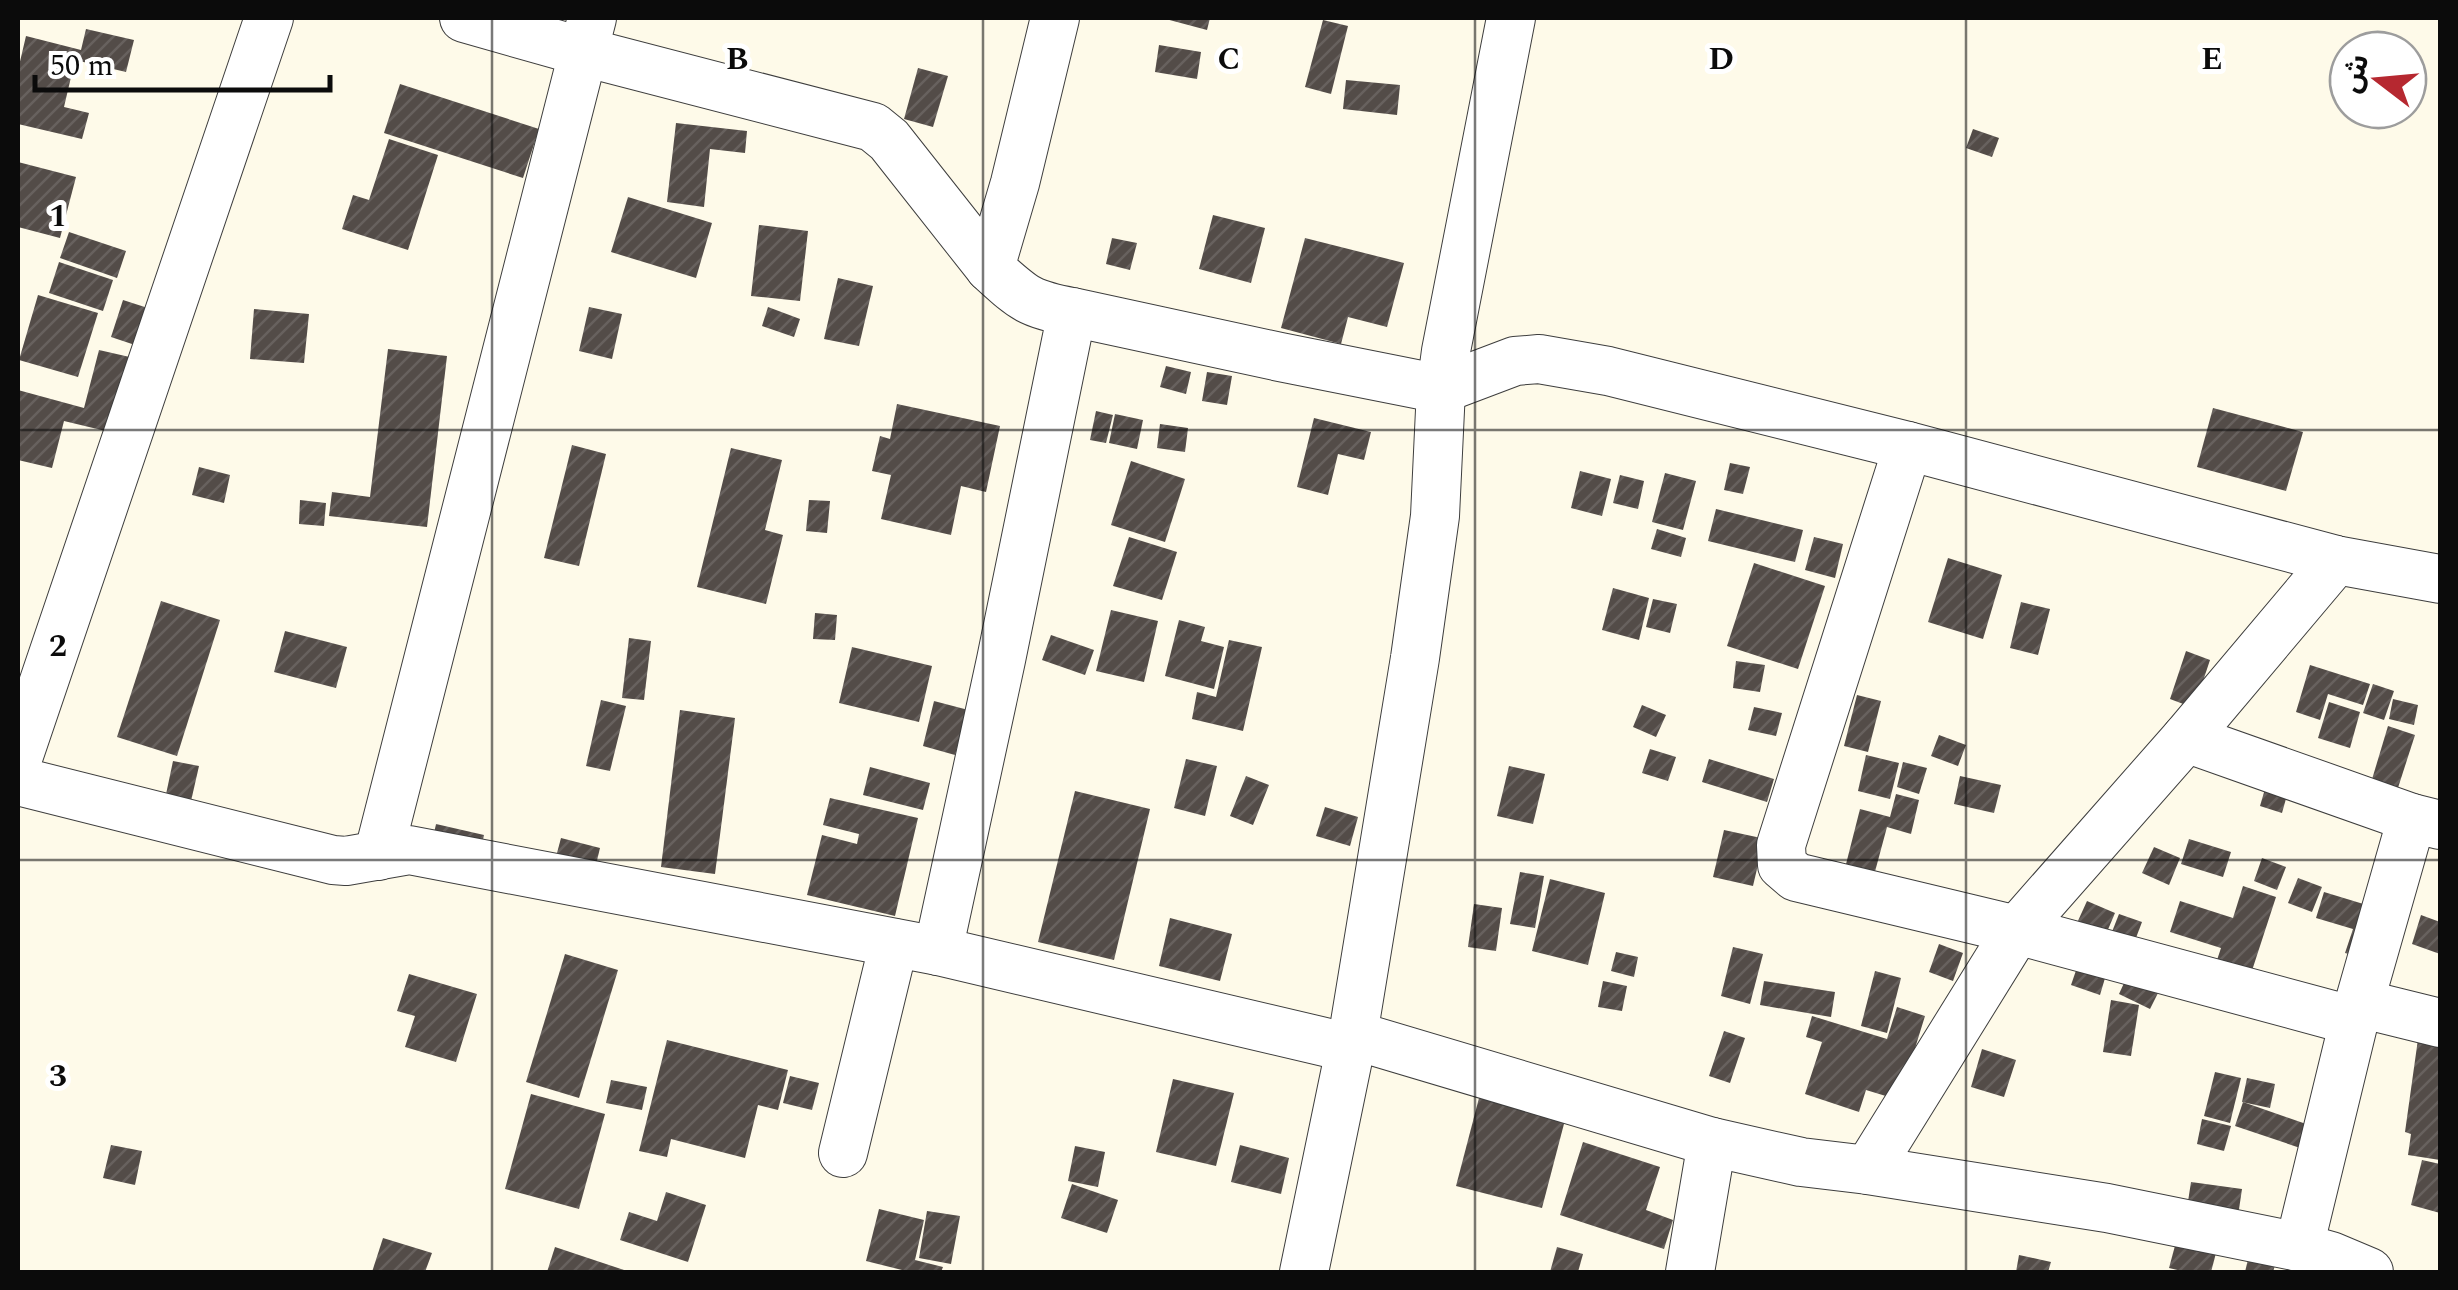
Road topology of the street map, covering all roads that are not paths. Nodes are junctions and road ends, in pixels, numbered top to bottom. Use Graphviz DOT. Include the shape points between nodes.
graph roads {
  1 [pos="269,18"];
  2 [pos="464,18"];
  3 [pos="1055,18"];
  4 [pos="1511,18"];
  5 [pos="588,35"];
  6 [pos="990,268"];
  7 [pos="1072,312"];
  8 [pos="1441,389"];
  9 [pos="1908,446"];
  10 [pos="2336,560"];
  11 [pos="2440,579"];
  12 [pos="2186,738"];
  13 [pos="18,758"];
  14 [pos="18,781"];
  15 [pos="2426,822"];
  16 [pos="378,856"];
  17 [pos="2017,930"];
  18 [pos="916,947"];
  19 [pos="2357,1012"];
  20 [pos="2440,1023"];
  21 [pos="1352,1041"];
  22 [pos="1712,1142"];
  23 [pos="842,1153"];
  24 [pos="1868,1170"];
  25 [pos="2335,1262"];
  26 [pos="1304,1272"];
  27 [pos="1690,1272"];
  1 -- 13 [label="street"];
  2 -- 5 [label="street"];
  3 -- 6 [label="street"];
  4 -- 8 [label="street"];
  5 -- 6 [label="street" via="873,128"];
  5 -- 16 [label="street"];
  6 -- 7 [label="street" via="1020,296"];
  7 -- 8 [label="street"];
  7 -- 18 [label="street" via="1001,660"];
  8 -- 9 [label="street" via="1515,361 1565,362"];
  8 -- 21 [label="street" via="1435,516"];
  9 -- 10 [label="street"];
  9 -- 17 [label="street" via="1781,844 1782,866 1796,877"];
  10 -- 11 [label="street"];
  10 -- 12 [label="street"];
  12 -- 15 [label="street"];
  12 -- 17 [label="street"];
  14 -- 16 [label="street" via="333,860"];
  15 -- 19 [label="street"];
  16 -- 18 [label="street" via="409,850"];
  17 -- 19 [label="street"];
  17 -- 24 [label="street"];
  18 -- 21 [label="street"];
  18 -- 23 [label="street"];
  19 -- 20 [label="street"];
  19 -- 25 [label="street"];
  21 -- 22 [label="street"];
  21 -- 26 [label="street"];
  22 -- 24 [label="street"];
  22 -- 27 [label="street"];
  24 -- 25 [label="street" via="2107,1208"];
}
